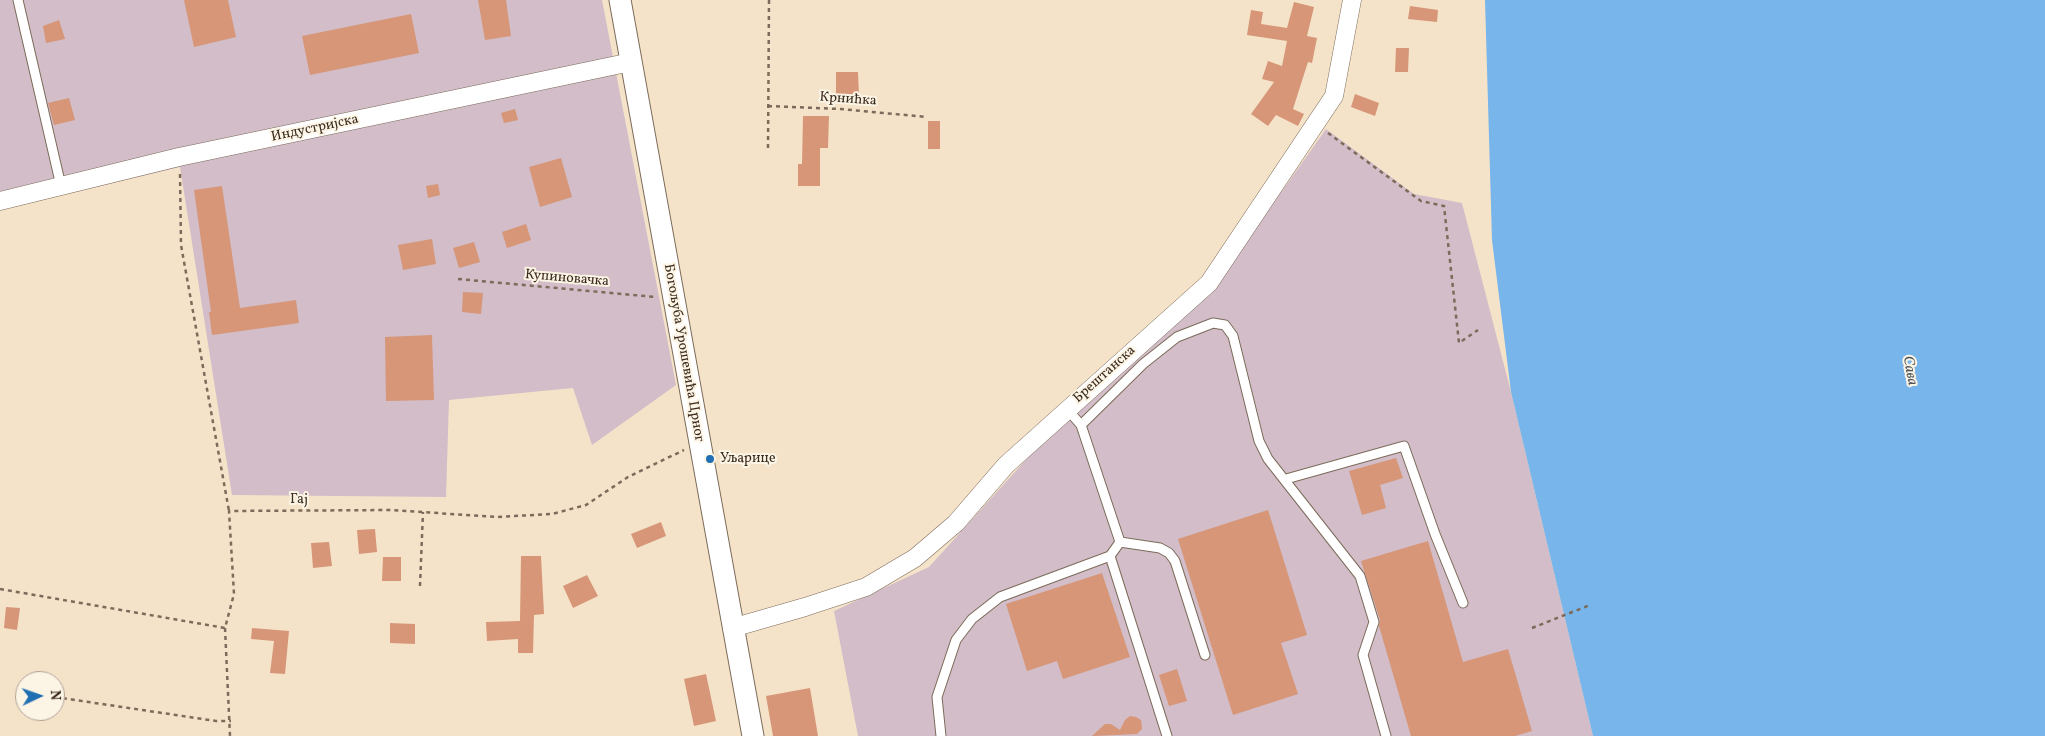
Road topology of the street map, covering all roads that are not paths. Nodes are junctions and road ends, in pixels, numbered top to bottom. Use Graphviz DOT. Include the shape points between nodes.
graph roads {
  1 [pos="18,0"];
  2 [pos="620,0"];
  3 [pos="1352,0"];
  4 [pos="631,62"];
  5 [pos="61,186"];
  6 [pos="0,201"];
  7 [pos="1067,409"];
  8 [pos="1082,424"];
  9 [pos="1286,479"];
  10 [pos="1120,542"];
  11 [pos="1110,556"];
  12 [pos="1463,603"];
  13 [pos="732,628"];
  14 [pos="1205,655"];
  15 [pos="752,736"];
  16 [pos="940,736"];
  17 [pos="1167,736"];
  18 [pos="1386,736"];
  1 -- 5 [label="lane"];
  2 -- 4 [label="street, Богољуба Урошевића Црног"];
  3 -- 7 [label="street, Брештанска" via="1334,96 1208,283"];
  4 -- 5 [label="street, Индустријска" via="180,157"];
  4 -- 13 [label="street, Богољуба Урошевића Црног"];
  5 -- 6 [label="street, Индустријска"];
  7 -- 8 [label="lane"];
  7 -- 13 [label="street, Брештанска" via="1006,465 956,523 915,558 866,587"];
  8 -- 9 [label="lane" via="1143,364 1177,338 1213,323 1224,325 1232,336 1259,441 1268,459"];
  8 -- 10 [label="lane"];
  9 -- 12 [label="lane" via="1404,446"];
  9 -- 18 [label="lane" via="1360,576 1374,622 1363,655"];
  10 -- 11 [label="lane"];
  10 -- 14 [label="lane" via="1169,552 1175,561"];
  11 -- 16 [label="lane" via="1000,597 972,619 956,640 937,697"];
  11 -- 17 [label="lane"];
  13 -- 15 [label="street, Богољуба Урошевића Црног"];
}
